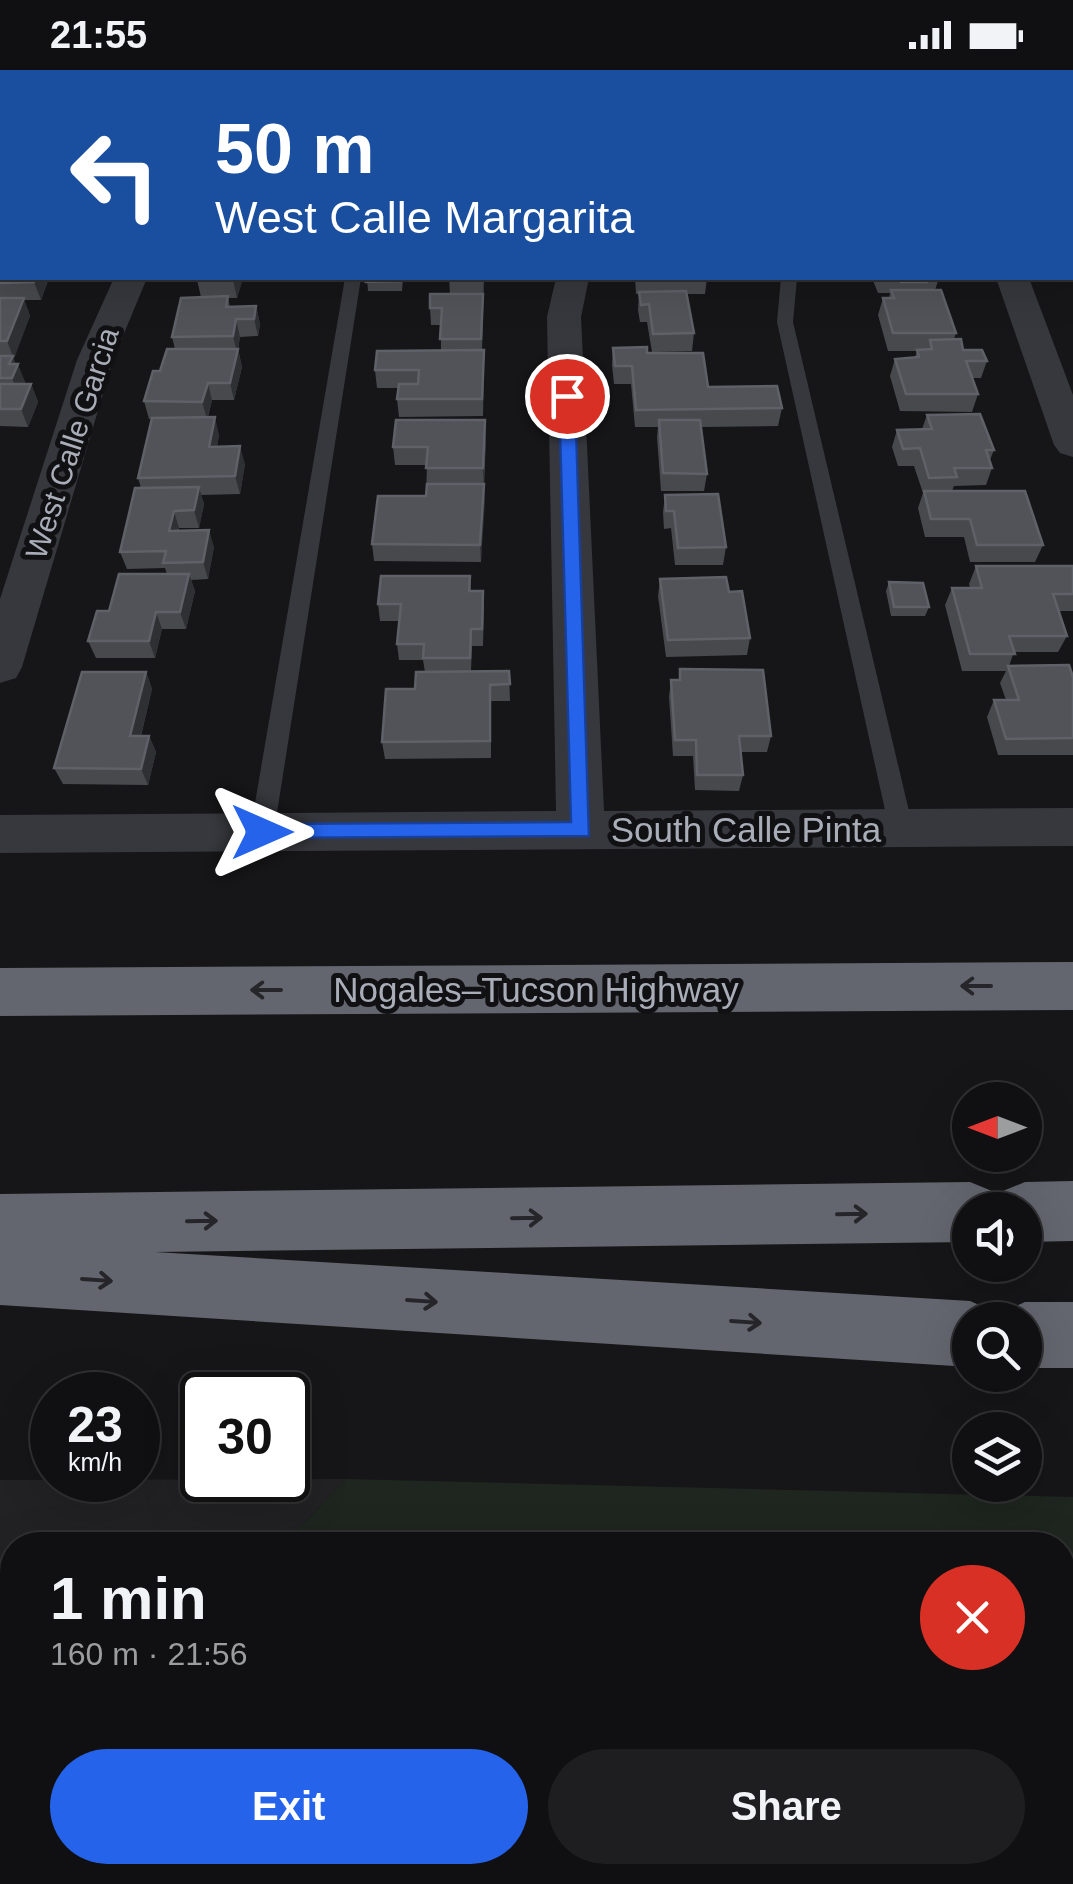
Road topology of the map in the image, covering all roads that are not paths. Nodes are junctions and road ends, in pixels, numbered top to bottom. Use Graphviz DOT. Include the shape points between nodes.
graph roads {
  1 [pos="129,280"];
  2 [pos="353,280"];
  3 [pos="572,280"];
  4 [pos="789,280"];
  5 [pos="1013,280"];
  6 [pos="1073,445"];
  7 [pos="0,667"];
  8 [pos="1073,827"];
  9 [pos="901,828"];
  10 [pos="581,830"];
  11 [pos="262,832"];
  12 [pos="0,834"];
  13 [pos="1073,986"];
  14 [pos="0,992"];
  15 [pos="1073,1211"];
  16 [pos="952,1212"];
  17 [pos="1042,1212"];
  18 [pos="0,1224"];
  19 [pos="0,1274"];
  20 [pos="952,1333"];
  21 [pos="1042,1335"];
  22 [pos="1073,1335"];
  1 -- 7 [label="street, West Calle Garcia" via="95,360"];
  2 -- 11 [label="lane"];
  3 -- 10 [label="street" via="564,318"];
  4 -- 9 [label="lane" via="785,322"];
  5 -- 6 [label="street"];
  8 -- 9 [label="street, South Calle Pinta"];
  9 -- 10 [label="street, South Calle Pinta"];
  10 -- 11 [label="street, South Calle Pinta"];
  11 -- 12 [label="street, South Calle Pinta"];
  13 -- 14 [label="highway, Nogales–Tucson Highway, one-way"];
  15 -- 17 [label="highway"];
  18 -- 16 [label="highway, one-way"];
  19 -- 20 [label="highway, one-way"];
  21 -- 22 [label="highway"];
}
